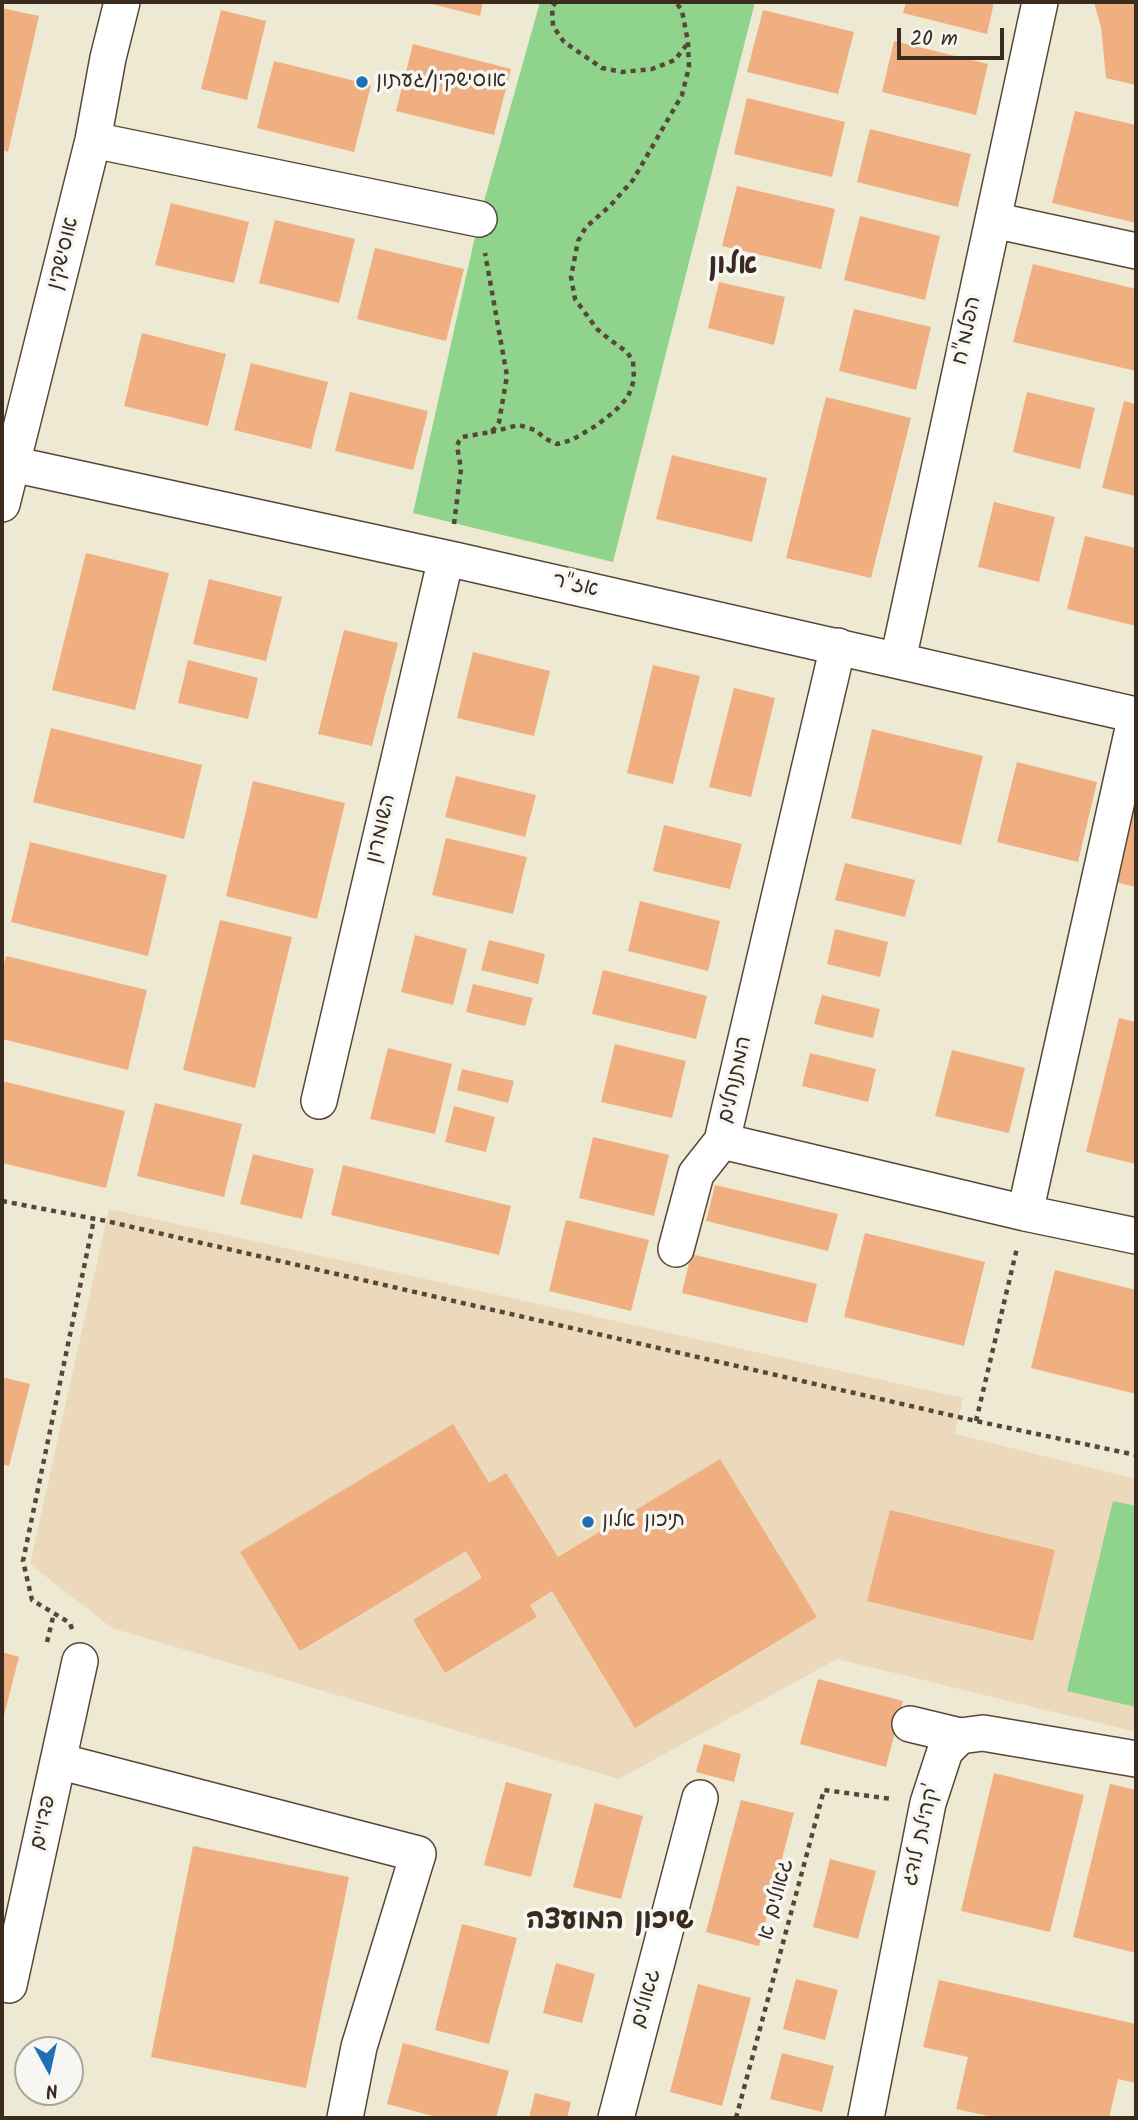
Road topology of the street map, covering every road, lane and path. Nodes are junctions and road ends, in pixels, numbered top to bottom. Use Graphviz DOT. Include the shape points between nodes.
graph roads {
  1 [pos="122,2"];
  2 [pos="556,2"];
  3 [pos="676,2"];
  4 [pos="1040,2"];
  5 [pos="688,42"];
  6 [pos="93,140"];
  7 [pos="479,219"];
  8 [pos="993,220"];
  9 [pos="1136,251"];
  10 [pos="491,432"];
  11 [pos="12,464"];
  12 [pos="2,505"];
  13 [pos="451,559"];
  14 [pos="838,646"];
  15 [pos="898,660"];
  16 [pos="1136,715"];
  17 [pos="319,1101"];
  18 [pos="722,1141"];
  19 [pos="2,1201"];
  20 [pos="1025,1213"];
  21 [pos="94,1219"];
  22 [pos="1136,1236"];
  23 [pos="676,1249"];
  24 [pos="976,1421"];
  25 [pos="1136,1455"];
  26 [pos="80,1661"];
  27 [pos="910,1724"];
  28 [pos="960,1736"];
  29 [pos="1136,1759"];
  30 [pos="58,1761"];
  31 [pos="700,1798"];
  32 [pos="928,1803"];
  33 [pos="9,1985"];
  34 [pos="345,2118"];
  35 [pos="616,2118"];
  36 [pos="736,2118"];
  37 [pos="866,2118"];
  1 -- 6 [label="street, אוסישקין"];
  2 -- 5 [label="path" via="553,26 564,42 602,68 622,72 652,69 676,60"];
  3 -- 5 [label="path"];
  4 -- 8 [label="street, הפלמ\"ח"];
  5 -- 10 [label="path" via="689,67 682,95 633,180 586,227 578,241 571,277 575,299 597,329 633,361 634,380 628,397 597,425 557,444 519,425"];
  6 -- 7 [label="street"];
  6 -- 11 [label="street, אוסישקין"];
  7 -- 10 [label="path" via="507,376 499,422"];
  8 -- 9 [label="street"];
  8 -- 15 [label="street, הפלמ\"ח"];
  10 -- 13 [label="path" via="458,441 461,468"];
  11 -- 12 [label="street, אוסישקין"];
  11 -- 13 [label="street, אז\"ר"];
  13 -- 14 [label="street, אז\"ר"];
  13 -- 17 [label="street, השומרון"];
  14 -- 15 [label="street, אז\"ר"];
  14 -- 18 [label="street, המתנחלים"];
  15 -- 16 [label="street, אז\"ר"];
  16 -- 20 [label="street"];
  18 -- 20 [label="street, המתנחלים"];
  18 -- 23 [label="street" via="696,1174"];
  19 -- 21 [label="path"];
  20 -- 22 [label="street, המתנחלים"];
  20 -- 24 [label="path"];
  21 -- 24 [label="path"];
  21 -- 26 [label="path" via="23,1561 32,1600 70,1623"];
  24 -- 25 [label="path"];
  26 -- 30 [label="street, פדויים"];
  27 -- 28 [label="street"];
  28 -- 29 [label="street" via="983,1733"];
  28 -- 32 [label="street, קהילת לודג'" via="945,1751"];
  30 -- 33 [label="street, פדויים"];
  30 -- 34 [label="street" via="418,1854 359,2047"];
  31 -- 35 [label="street, גאולים"];
  32 -- 36 [label="path, גאולים א" via="824,1790"];
  32 -- 37 [label="street, קהילת לודג'"];
}
